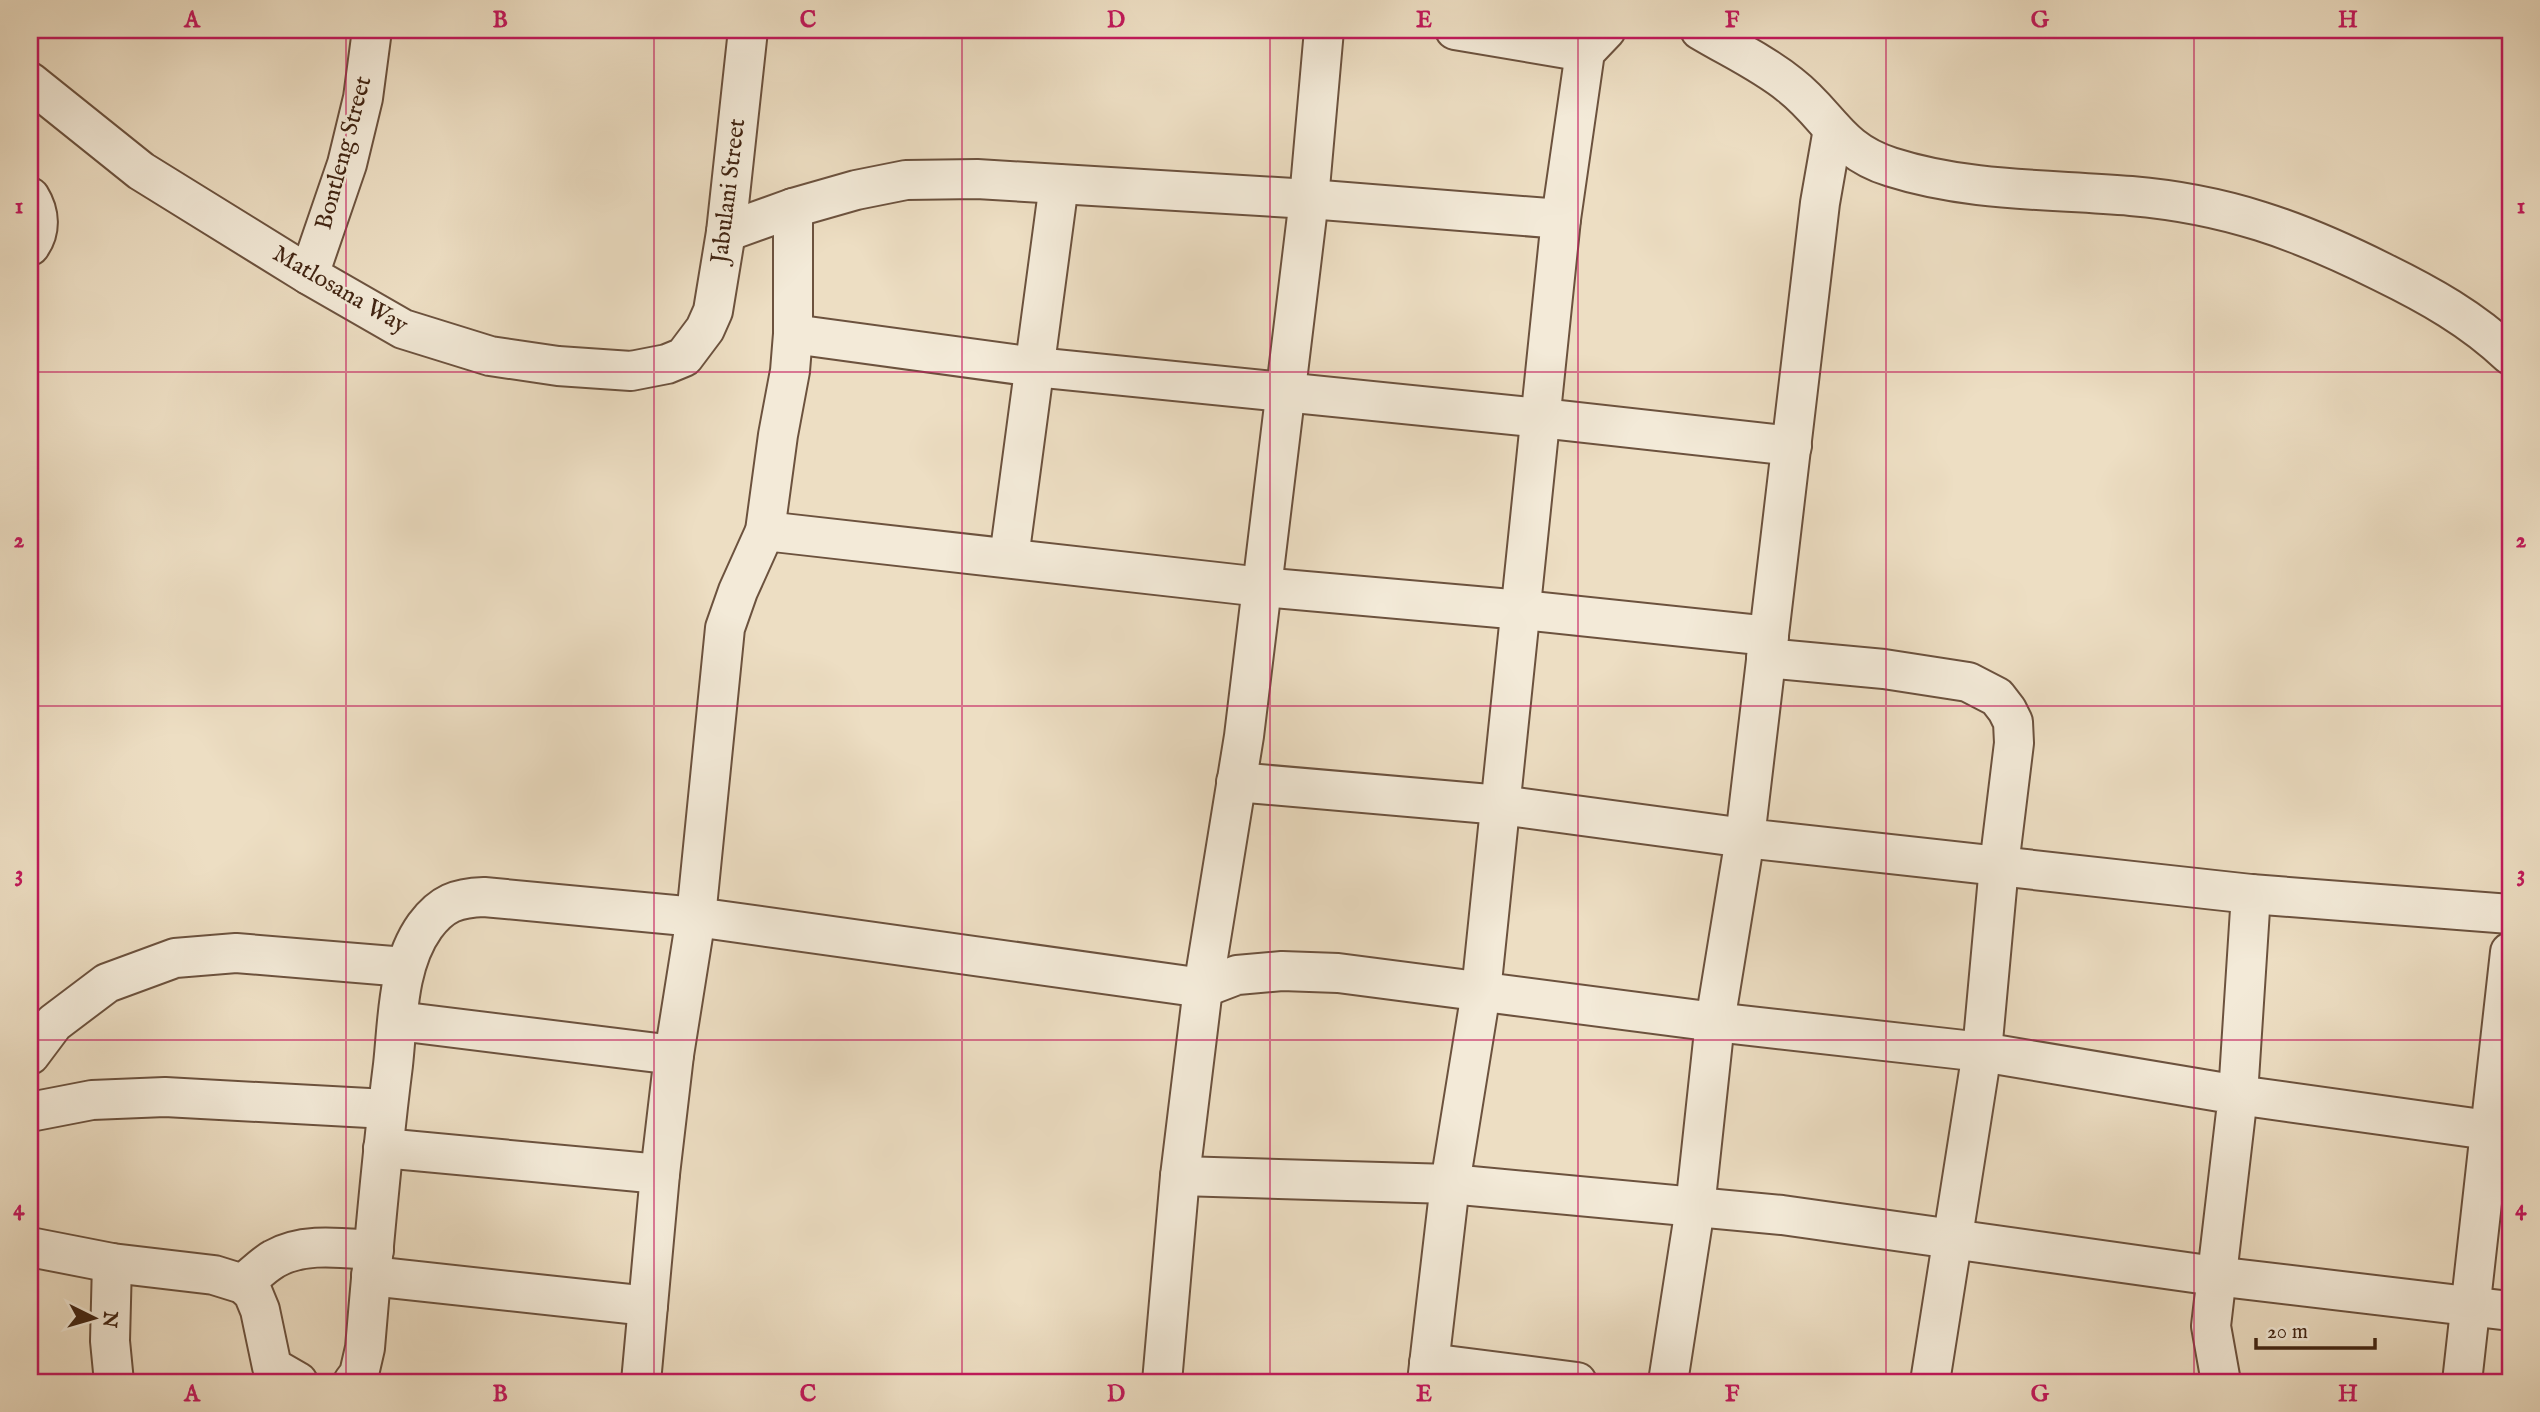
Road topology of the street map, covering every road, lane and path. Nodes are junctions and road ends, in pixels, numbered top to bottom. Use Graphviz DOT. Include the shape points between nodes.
graph roads {
  1 [pos="372,30"];
  2 [pos="748,30"];
  3 [pos="1324,30"];
  4 [pos="1455,30"];
  5 [pos="1700,30"];
  6 [pos="1595,41"];
  7 [pos="30,82"];
  8 [pos="1833,129"];
  9 [pos="1059,184"];
  10 [pos="30,197"];
  11 [pos="1309,200"];
  12 [pos="793,208"];
  13 [pos="1561,219"];
  14 [pos="726,232"];
  15 [pos="30,246"];
  16 [pos="309,275"];
  17 [pos="793,334"];
  18 [pos="693,347"];
  19 [pos="2510,355"];
  20 [pos="1035,367"];
  21 [pos="1286,393"];
  22 [pos="1541,418"];
  23 [pos="1792,446"];
  24 [pos="765,531"];
  25 [pos="1009,558"];
  26 [pos="1262,587"];
  27 [pos="1522,610"];
  28 [pos="1768,647"];
  29 [pos="1237,782"];
  30 [pos="1501,805"];
  31 [pos="1745,838"];
  32 [pos="1999,866"];
  33 [pos="2251,894"];
  34 [pos="2510,914"];
  35 [pos="696,917"];
  36 [pos="2510,951"];
  37 [pos="405,967"];
  38 [pos="1203,988"];
  39 [pos="1481,992"];
  40 [pos="398,1021"];
  41 [pos="1716,1022"];
  42 [pos="1982,1052"];
  43 [pos="30,1055"];
  44 [pos="674,1055"];
  45 [pos="2238,1095"];
  46 [pos="387,1109"];
  47 [pos="30,1112"];
  48 [pos="2500,1132"];
  49 [pos="383,1148"];
  50 [pos="660,1174"];
  51 [pos="1180,1176"];
  52 [pos="1450,1184"];
  53 [pos="1695,1208"];
  54 [pos="1953,1238"];
  55 [pos="30,1247"];
  56 [pos="112,1263"];
  57 [pos="372,1263"];
  58 [pos="2215,1276"];
  59 [pos="243,1284"];
  60 [pos="2470,1305"];
  61 [pos="648,1306"];
  62 [pos="2510,1311"];
  63 [pos="1428,1373"];
  64 [pos="114,1382"];
  65 [pos="298,1382"];
  66 [pos="353,1382"];
  67 [pos="641,1382"];
  68 [pos="1162,1382"];
  69 [pos="1577,1382"];
  70 [pos="1668,1382"];
  71 [pos="1930,1382"];
  72 [pos="2221,1382"];
  73 [pos="2462,1382"];
  1 -- 16 [label="street, Bontleng Street" via="363,98 347,164"];
  2 -- 14 [label="street, Jabulani Street"];
  3 -- 11 [label="street"];
  4 -- 6 [label="street"];
  5 -- 8 [label="street" via="1788,83"];
  6 -- 13 [label="street"];
  7 -- 16 [label="street, Matlosana Way" via="141,171"];
  8 -- 19 [label="street" via="1859,154 1930,178 1985,187 2198,204 2284,228 2436,299 2485,331"];
  8 -- 23 [label="street"];
  9 -- 11 [label="street"];
  9 -- 12 [label="street" via="906,180"];
  9 -- 20 [label="street"];
  10 -- 15 [label="street" via="38,234"];
  11 -- 13 [label="street"];
  11 -- 21 [label="street"];
  12 -- 14 [label="street"];
  12 -- 17 [label="street"];
  13 -- 22 [label="street"];
  14 -- 18 [label="street, Jabulani Street" via="713,311"];
  16 -- 18 [label="street, Matlosana Way" via="403,329 490,356 631,371 667,364"];
  17 -- 20 [label="street"];
  17 -- 24 [label="street"];
  20 -- 21 [label="street"];
  20 -- 25 [label="street"];
  21 -- 22 [label="street"];
  21 -- 26 [label="street"];
  22 -- 23 [label="street"];
  22 -- 27 [label="street"];
  23 -- 28 [label="street"];
  24 -- 25 [label="street"];
  24 -- 35 [label="street" via="725,628"];
  25 -- 26 [label="street"];
  26 -- 27 [label="street"];
  26 -- 29 [label="street"];
  27 -- 28 [label="street"];
  27 -- 30 [label="street"];
  28 -- 31 [label="street"];
  28 -- 32 [label="street" via="1968,682 1997,697 2013,722 2014,743"];
  29 -- 30 [label="street"];
  29 -- 38 [label="street"];
  30 -- 31 [label="street"];
  30 -- 39 [label="street"];
  31 -- 32 [label="street"];
  31 -- 41 [label="street"];
  32 -- 33 [label="street"];
  32 -- 42 [label="street"];
  33 -- 34 [label="street"];
  33 -- 45 [label="street"];
  35 -- 37 [label="street" via="462,898 445,905 425,927"];
  35 -- 38 [label="street"];
  35 -- 44 [label="street"];
  36 -- 48 [label="street"];
  37 -- 40 [label="street"];
  37 -- 43 [label="street" via="236,953 175,958 107,983 54,1023"];
  38 -- 39 [label="street" via="1237,975 1282,971 1338,973"];
  38 -- 51 [label="street"];
  39 -- 41 [label="street"];
  39 -- 52 [label="street"];
  40 -- 44 [label="street"];
  40 -- 46 [label="street"];
  41 -- 42 [label="street"];
  41 -- 53 [label="street"];
  42 -- 45 [label="street"];
  42 -- 54 [label="street"];
  44 -- 50 [label="street"];
  45 -- 48 [label="street"];
  45 -- 58 [label="street"];
  46 -- 47 [label="street" via="165,1097 92,1100"];
  46 -- 49 [label="street"];
  48 -- 60 [label="street"];
  49 -- 50 [label="street"];
  49 -- 57 [label="street"];
  50 -- 61 [label="street"];
  51 -- 52 [label="street"];
  51 -- 68 [label="street"];
  52 -- 53 [label="street"];
  52 -- 63 [label="street"];
  53 -- 54 [label="street"];
  53 -- 70 [label="street"];
  54 -- 58 [label="street"];
  54 -- 71 [label="street"];
  55 -- 56 [label="street"];
  56 -- 59 [label="street" via="214,1275"];
  56 -- 64 [label="street"];
  57 -- 59 [label="street" via="335,1248 302,1249 274,1259"];
  57 -- 61 [label="street"];
  57 -- 66 [label="street" via="365,1348"];
  58 -- 60 [label="street"];
  58 -- 72 [label="street" via="2211,1326"];
  59 -- 65 [label="street" via="260,1310 272,1367"];
  60 -- 62 [label="street"];
  60 -- 73 [label="street"];
  61 -- 67 [label="street"];
  63 -- 69 [label="street"];
}
